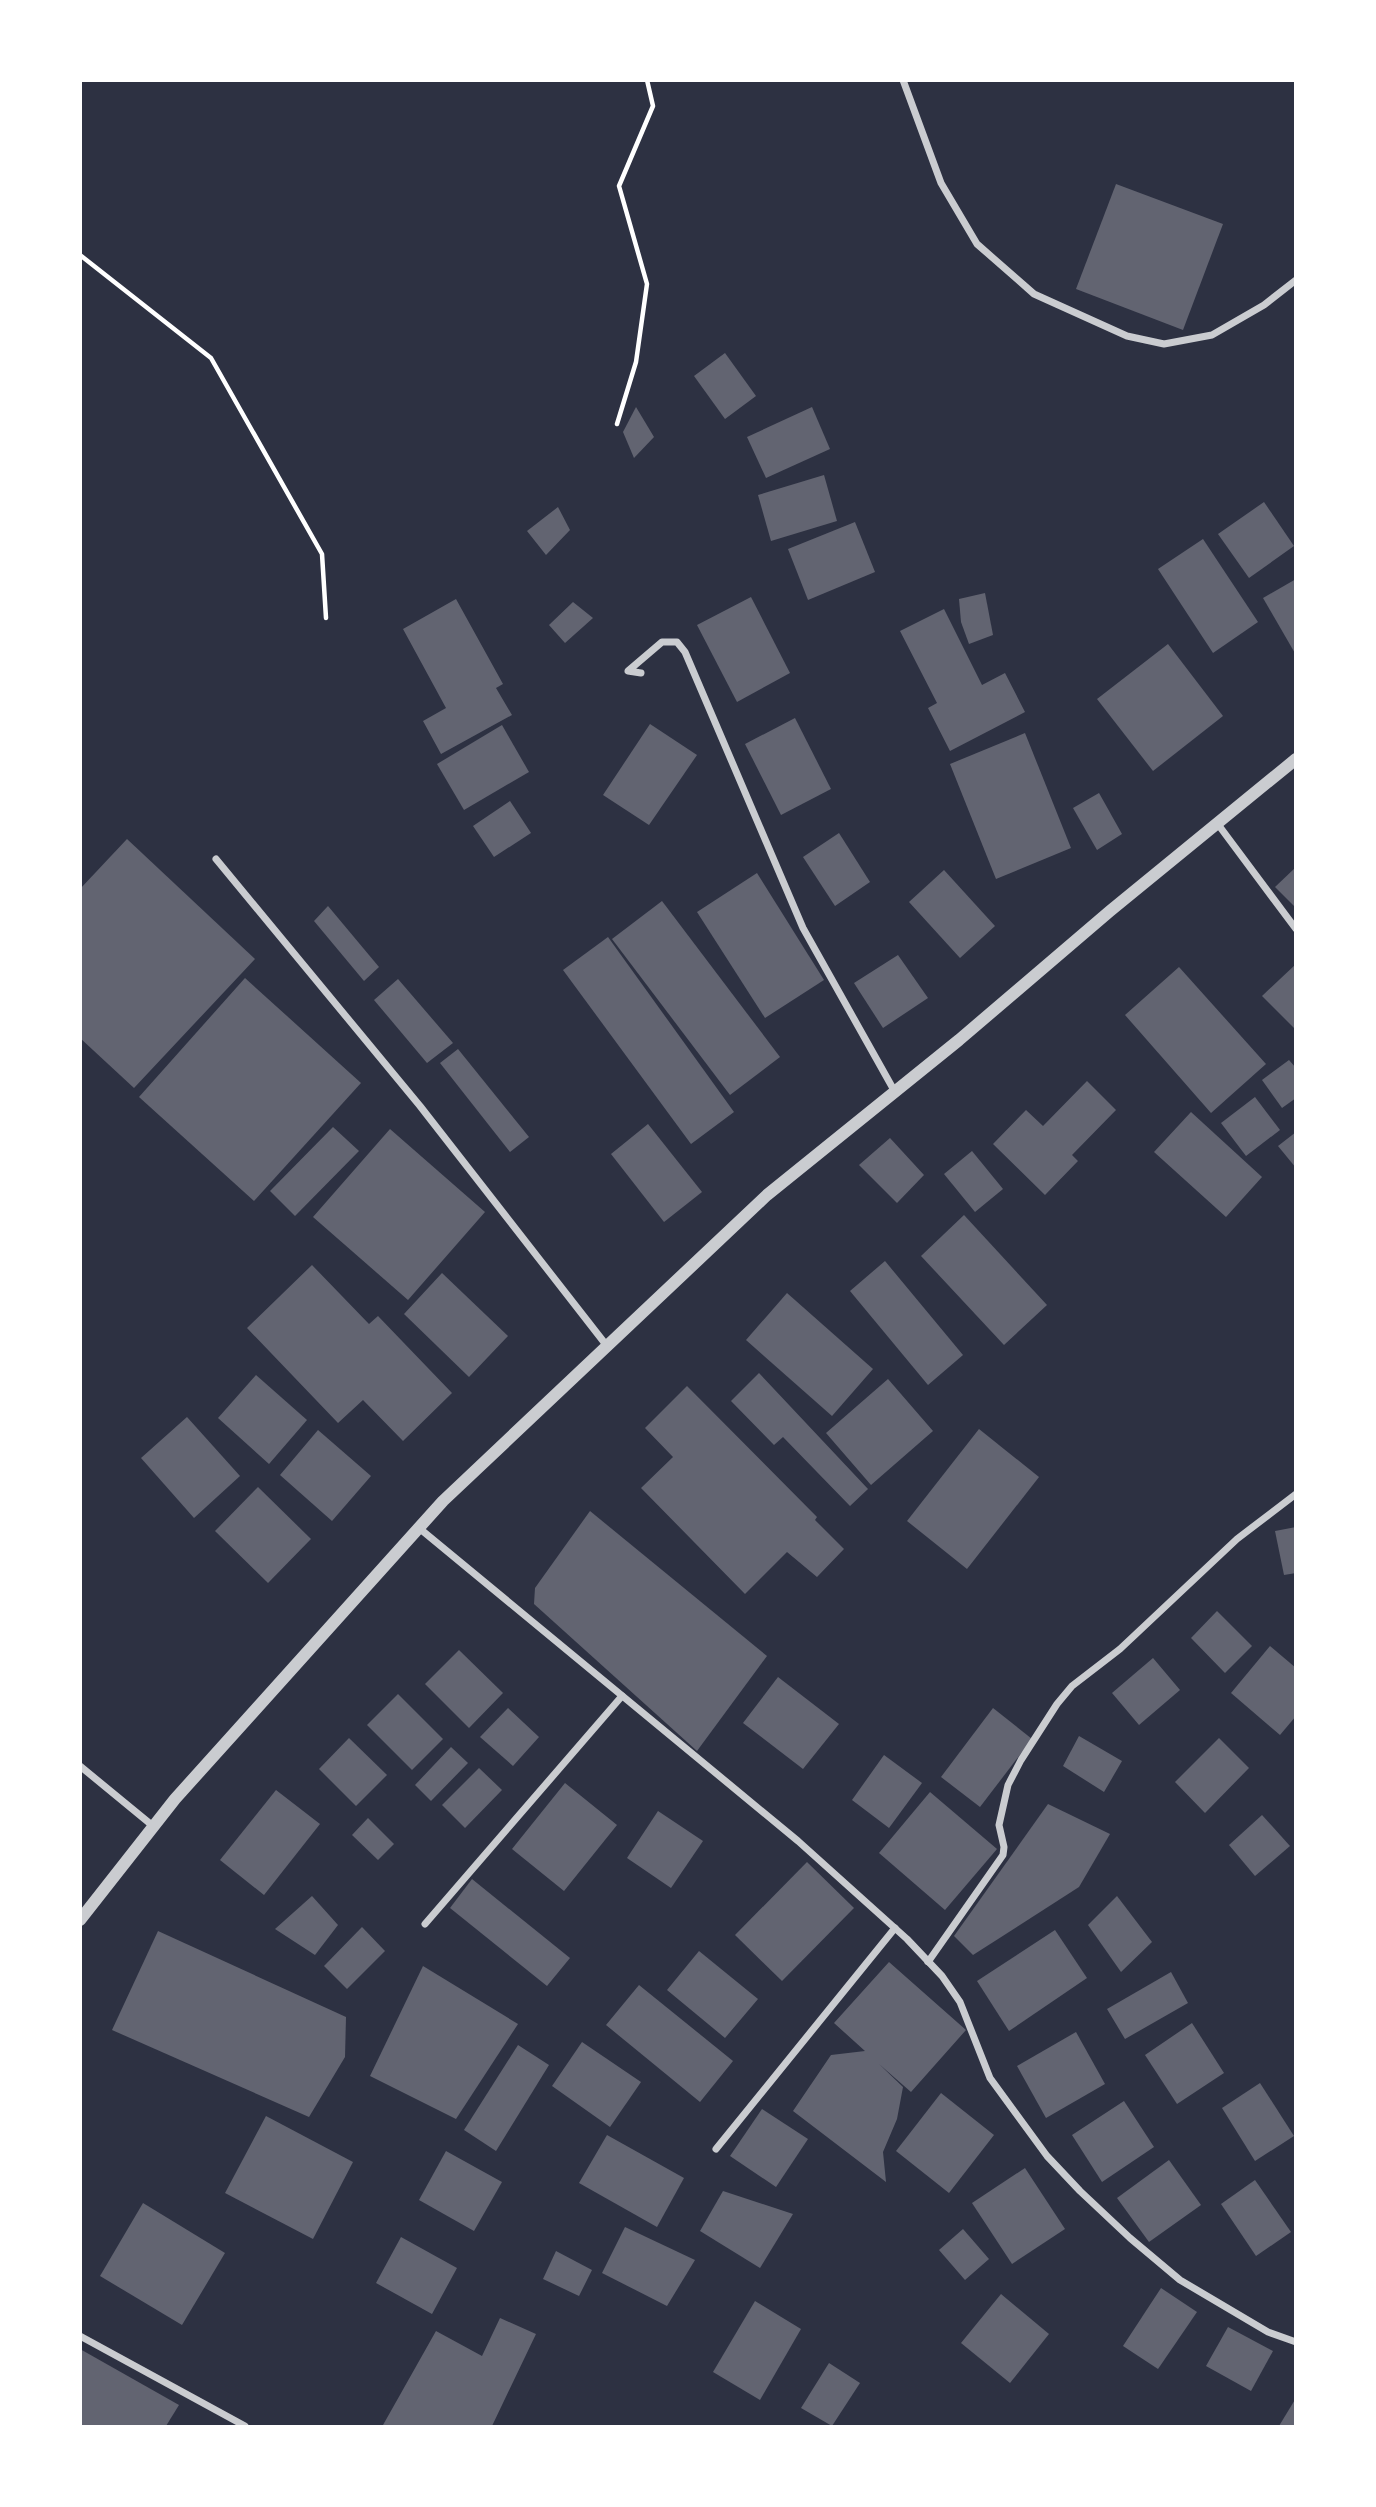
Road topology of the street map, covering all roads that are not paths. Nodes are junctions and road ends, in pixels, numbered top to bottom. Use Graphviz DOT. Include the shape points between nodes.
graph roads {
  1 [pos="903,80"];
  2 [pos="1296,280"];
  3 [pos="642,673"];
  4 [pos="1296,759"];
  5 [pos="1217,823"];
  6 [pos="216,859"];
  7 [pos="1296,929"];
  8 [pos="895,1092"];
  9 [pos="607,1346"];
  10 [pos="1296,1494"];
  11 [pos="419,1528"];
  12 [pos="622,1696"];
  13 [pos="80,1766"];
  14 [pos="153,1826"];
  15 [pos="80,1920"];
  16 [pos="425,1924"];
  17 [pos="894,1928"];
  18 [pos="928,1962"];
  19 [pos="716,2149"];
  20 [pos="80,2336"];
  21 [pos="1296,2342"];
  22 [pos="245,2427"];
  1 -- 2 [label="street" via="941,183 977,244 1034,294 1127,337 1164,344 1212,335"];
  3 -- 8 [label="street" via="628,671 662,642 677,642 685,652 803,929"];
  4 -- 5 [label="street"];
  5 -- 7 [label="street"];
  5 -- 8 [label="street"];
  6 -- 9 [label="street" via="420,1105"];
  8 -- 9 [label="street" via="767,1195"];
  9 -- 11 [label="street"];
  10 -- 18 [label="street" via="1237,1539 1057,1704 1008,1786 999,1825 1003,1855"];
  11 -- 12 [label="street"];
  11 -- 14 [label="street"];
  12 -- 16 [label="street"];
  12 -- 17 [label="street" via="807,1849"];
  13 -- 14 [label="street"];
  14 -- 15 [label="street"];
  17 -- 18 [label="street"];
  17 -- 19 [label="street"];
  18 -- 21 [label="street" via="960,2002 990,2078 1080,2191 1180,2280 1268,2332"];
  20 -- 22 [label="street"];
}
